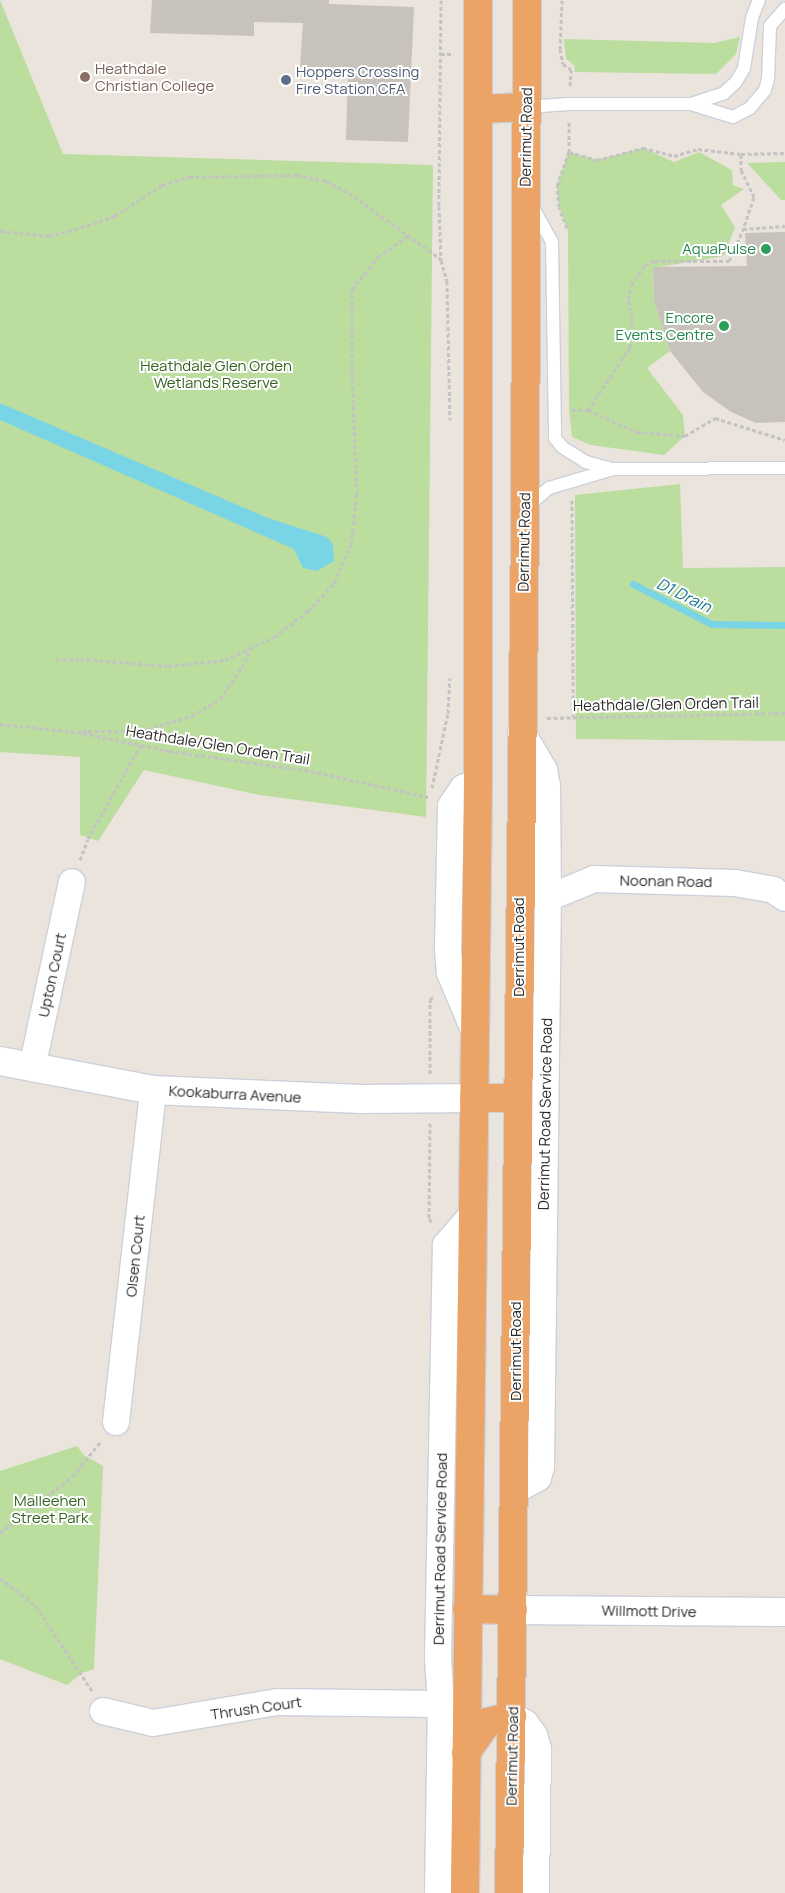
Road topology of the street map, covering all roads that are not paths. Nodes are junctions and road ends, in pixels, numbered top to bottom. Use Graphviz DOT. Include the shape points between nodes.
graph roads {
  1 [pos="478,0"];
  2 [pos="527,0"];
  3 [pos="759,0"];
  4 [pos="785,8"];
  5 [pos="691,104"];
  6 [pos="526,107"];
  7 [pos="478,109"];
  8 [pos="525,196"];
  9 [pos="785,468"];
  10 [pos="613,469"];
  11 [pos="525,518"];
  12 [pos="521,731"];
  13 [pos="478,782"];
  14 [pos="72,882"];
  15 [pos="548,898"];
  16 [pos="785,898"];
  17 [pos="474,1031"];
  18 [pos="0,1061"];
  19 [pos="32,1068"];
  20 [pos="153,1090"];
  21 [pos="474,1098"];
  22 [pos="518,1098"];
  23 [pos="472,1215"];
  24 [pos="116,1422"];
  25 [pos="516,1490"];
  26 [pos="467,1609"];
  27 [pos="513,1610"];
  28 [pos="785,1612"];
  29 [pos="440,1704"];
  30 [pos="103,1711"];
  31 [pos="512,1716"];
  32 [pos="466,1753"];
  33 [pos="438,1893"];
  34 [pos="465,1893"];
  35 [pos="509,1893"];
  36 [pos="536,1893"];
  1 -- 7 [label="highway"];
  2 -- 6 [label="highway, Derrimut Road"];
  3 -- 5 [label="lane" via="752,18 744,68 736,82 724,93"];
  4 -- 5 [label="lane" via="770,26 768,78 764,90 750,108 732,117"];
  5 -- 6 [label="lane"];
  6 -- 7 [label="highway"];
  6 -- 8 [label="highway, Derrimut Road"];
  7 -- 13 [label="highway"];
  8 -- 10 [label="lane" via="552,242 556,438 562,448 586,462"];
  8 -- 11 [label="highway, Derrimut Road"];
  9 -- 10 [label="lane"];
  10 -- 11 [label="lane" via="549,488 534,500"];
  11 -- 12 [label="highway, Derrimut Road"];
  12 -- 15 [label="street, Derrimut Road Service Road" via="544,770 547,786"];
  12 -- 22 [label="highway, Derrimut Road"];
  13 -- 17 [label="highway"];
  13 -- 17 [label="street" via="463,788 454,797 450,828 448,963"];
  14 -- 19 [label="street, Upton Court"];
  15 -- 16 [label="street, Noonan Road" via="594,880 735,883 773,890"];
  15 -- 25 [label="street, Derrimut Road Service Road" via="541,1467 538,1478"];
  17 -- 21 [label="highway"];
  18 -- 19 [label="street, Kookaburra Avenue"];
  19 -- 20 [label="street, Kookaburra Avenue"];
  20 -- 21 [label="street, Kookaburra Avenue" via="361,1099"];
  20 -- 24 [label="street, Olsen Court"];
  21 -- 22 [label="highway"];
  21 -- 23 [label="highway"];
  22 -- 25 [label="highway, Derrimut Road"];
  23 -- 26 [label="highway"];
  23 -- 29 [label="street, Derrimut Road Service Road" via="446,1245"];
  25 -- 27 [label="highway, Derrimut Road"];
  26 -- 27 [label="highway"];
  26 -- 32 [label="highway"];
  27 -- 28 [label="street, Willmott Drive"];
  27 -- 31 [label="highway, Derrimut Road"];
  29 -- 30 [label="street, Thrush Court" via="278,1702 153,1723"];
  29 -- 33 [label="street, Derrimut Road Service Road"];
  31 -- 32 [label="highway" via="488,1722"];
  31 -- 35 [label="highway, Derrimut Road"];
  31 -- 36 [label="street" via="525,1723 534,1735 538,1749"];
  32 -- 34 [label="highway"];
}
